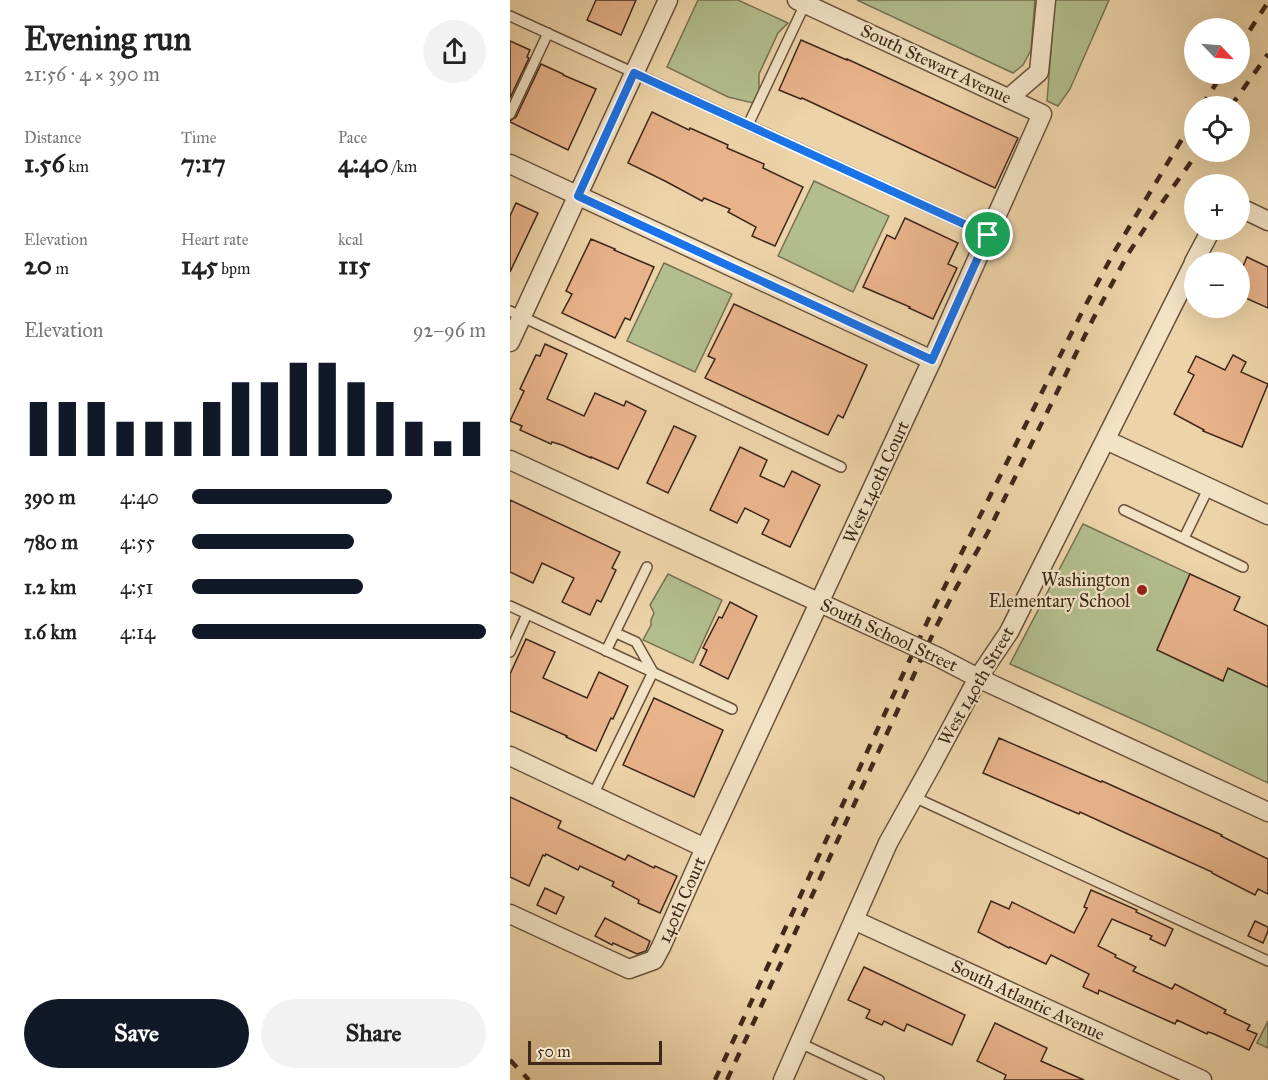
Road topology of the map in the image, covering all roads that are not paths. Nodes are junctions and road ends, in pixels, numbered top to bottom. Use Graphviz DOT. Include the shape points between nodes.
graph roads {
  1 [pos="668,0"];
  2 [pos="1046,0"];
  3 [pos="801,2"];
  4 [pos="510,16"];
  5 [pos="548,33"];
  6 [pos="634,73"];
  7 [pos="1009,98"];
  8 [pos="510,114"];
  9 [pos="1042,114"];
  10 [pos="748,125"];
  11 [pos="510,164"];
  12 [pos="578,196"];
  13 [pos="1250,212"];
  14 [pos="1268,221"];
  15 [pos="988,235"];
  16 [pos="1184,283"];
  17 [pos="516,314"];
  18 [pos="510,342"];
  19 [pos="932,360"];
  20 [pos="1106,440"];
  21 [pos="510,460"];
  22 [pos="841,467"];
  23 [pos="1209,488"];
  24 [pos="1124,510"];
  25 [pos="1268,515"];
  26 [pos="1184,538"];
  27 [pos="647,567"];
  28 [pos="1243,567"];
  29 [pos="820,602"];
  30 [pos="510,606"];
  31 [pos="527,614"];
  32 [pos="616,633"];
  33 [pos="606,651"];
  34 [pos="510,652"];
  35 [pos="652,672"];
  36 [pos="978,678"];
  37 [pos="732,709"];
  38 [pos="510,756"];
  39 [pos="593,795"];
  40 [pos="914,797"];
  41 [pos="1268,812"];
  42 [pos="705,848"];
  43 [pos="510,914"];
  44 [pos="855,920"];
  45 [pos="1268,961"];
  46 [pos="800,1043"];
  47 [pos="783,1080"];
  48 [pos="879,1080"];
  49 [pos="1202,1080"];
  1 -- 6 [label="street"];
  2 -- 7 [label="street" via="1039,72"];
  3 -- 7 [label="street, South Stewart Avenue"];
  3 -- 10 [label="lane"];
  4 -- 5 [label="lane"];
  5 -- 6 [label="lane"];
  5 -- 8 [label="lane"];
  6 -- 10 [label="lane"];
  6 -- 12 [label="street"];
  7 -- 9 [label="street, South Stewart Avenue"];
  9 -- 15 [label="street, West 140th Court"];
  10 -- 15 [label="lane"];
  11 -- 12 [label="street"];
  12 -- 17 [label="street"];
  12 -- 19 [label="street"];
  13 -- 14 [label="street"];
  15 -- 19 [label="street, West 140th Court"];
  16 -- 20 [label="street, West 140th Street"];
  17 -- 18 [label="street"];
  17 -- 22 [label="lane"];
  19 -- 29 [label="street, West 140th Court"];
  20 -- 23 [label="street"];
  20 -- 36 [label="street, West 140th Street" via="1009,632"];
  21 -- 29 [label="street, South School Street"];
  23 -- 25 [label="street"];
  23 -- 26 [label="lane"];
  24 -- 26 [label="lane"];
  26 -- 28 [label="lane"];
  27 -- 32 [label="lane"];
  29 -- 36 [label="street, South School Street, bridge"];
  29 -- 42 [label="street, West 140th Court"];
  30 -- 31 [label="lane"];
  31 -- 33 [label="lane"];
  31 -- 34 [label="lane"];
  32 -- 33 [label="lane"];
  32 -- 35 [label="lane" via="636,642"];
  33 -- 35 [label="lane"];
  35 -- 37 [label="lane"];
  35 -- 39 [label="lane"];
  36 -- 40 [label="street, West 140th Street"];
  36 -- 41 [label="street, South School Street"];
  38 -- 39 [label="street"];
  39 -- 42 [label="street"];
  40 -- 44 [label="street, West 140th Street" via="888,843"];
  40 -- 45 [label="lane"];
  42 -- 43 [label="street, 140th Court" via="654,960 629,969"];
  44 -- 46 [label="street, West 140th Street"];
  44 -- 49 [label="street, South Atlantic Avenue"];
  46 -- 47 [label="street, West 140th Street"];
  46 -- 48 [label="lane"];
}
